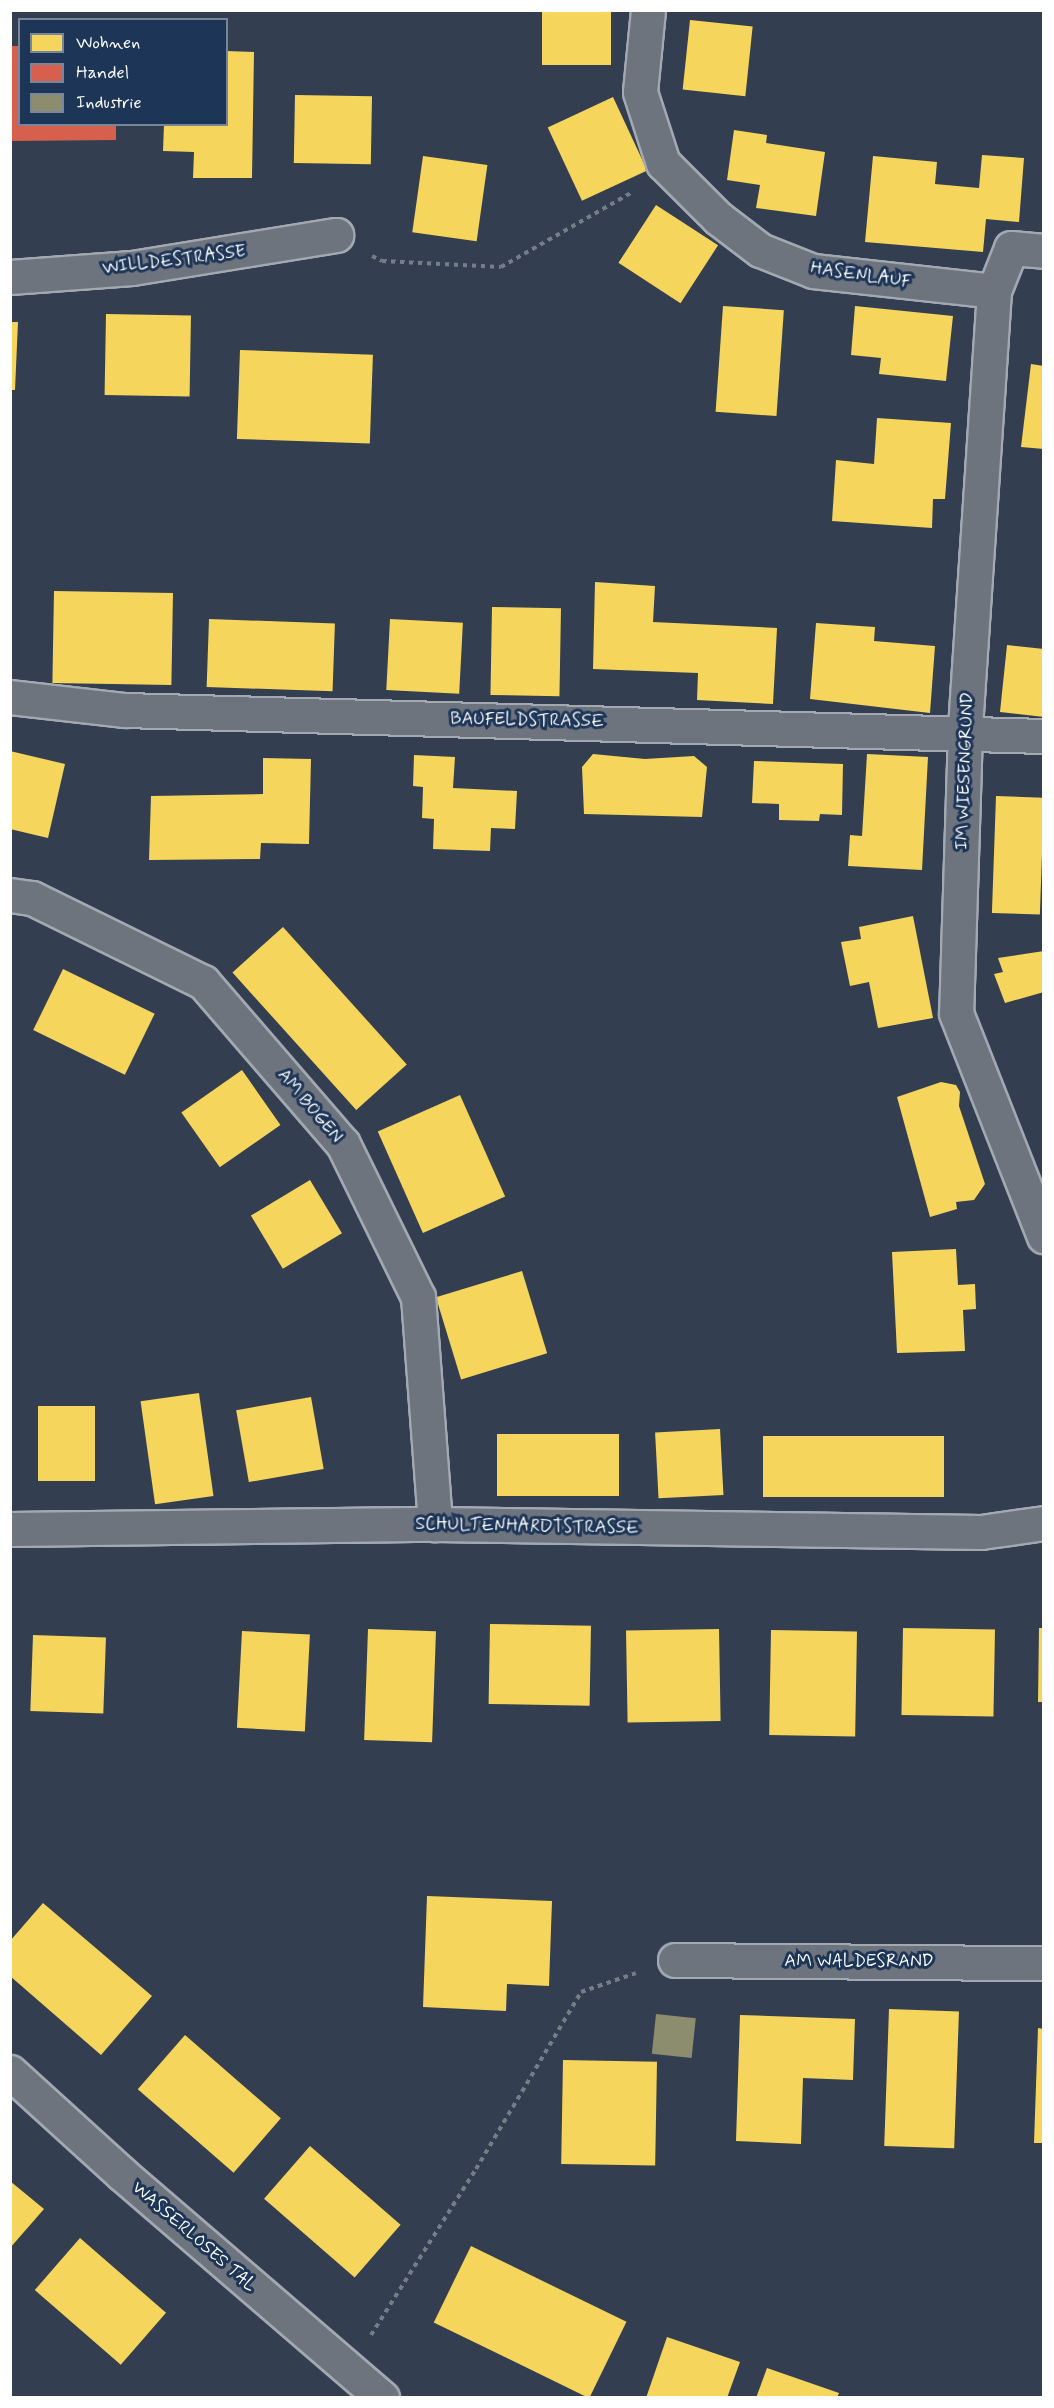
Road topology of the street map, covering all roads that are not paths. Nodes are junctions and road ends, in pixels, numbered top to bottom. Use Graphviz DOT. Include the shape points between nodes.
graph roads {
  1 [pos="648,10"];
  2 [pos="336,236"];
  3 [pos="1044,251"];
  4 [pos="10,277"];
  5 [pos="994,291"];
  6 [pos="10,697"];
  7 [pos="965,731"];
  8 [pos="1044,736"];
  9 [pos="10,895"];
  10 [pos="1044,1236"];
  11 [pos="1044,1523"];
  12 [pos="435,1524"];
  13 [pos="10,1529"];
  14 [pos="675,1960"];
  15 [pos="1044,1963"];
  16 [pos="10,2072"];
  17 [pos="382,2397"];
  1 -- 5 [label="street, HASENLAUF" via="640,92 663,163 718,218 760,250 813,271"];
  2 -- 4 [label="street, WILLDESTRASSE" via="132,268"];
  3 -- 5 [label="street" via="1011,248"];
  5 -- 7 [label="street, IM WIESENGRUND"];
  6 -- 7 [label="street, BAUFELDSTRASSE" via="124,710"];
  7 -- 8 [label="street, BAUFELDSTRASSE"];
  7 -- 10 [label="street, IM WIESENGRUND" via="956,1013"];
  9 -- 12 [label="street, AM BOGEN" via="32,898 203,982 343,1144 418,1297"];
  11 -- 12 [label="street, SCHULTENHARDTSTRASSE" via="981,1532"];
  12 -- 13 [label="street, SCHULTENHARDTSTRASSE"];
  14 -- 15 [label="street, AM WALDESRAND"];
  16 -- 17 [label="street, WASSERLOSES TAL" via="122,2174"];
}
